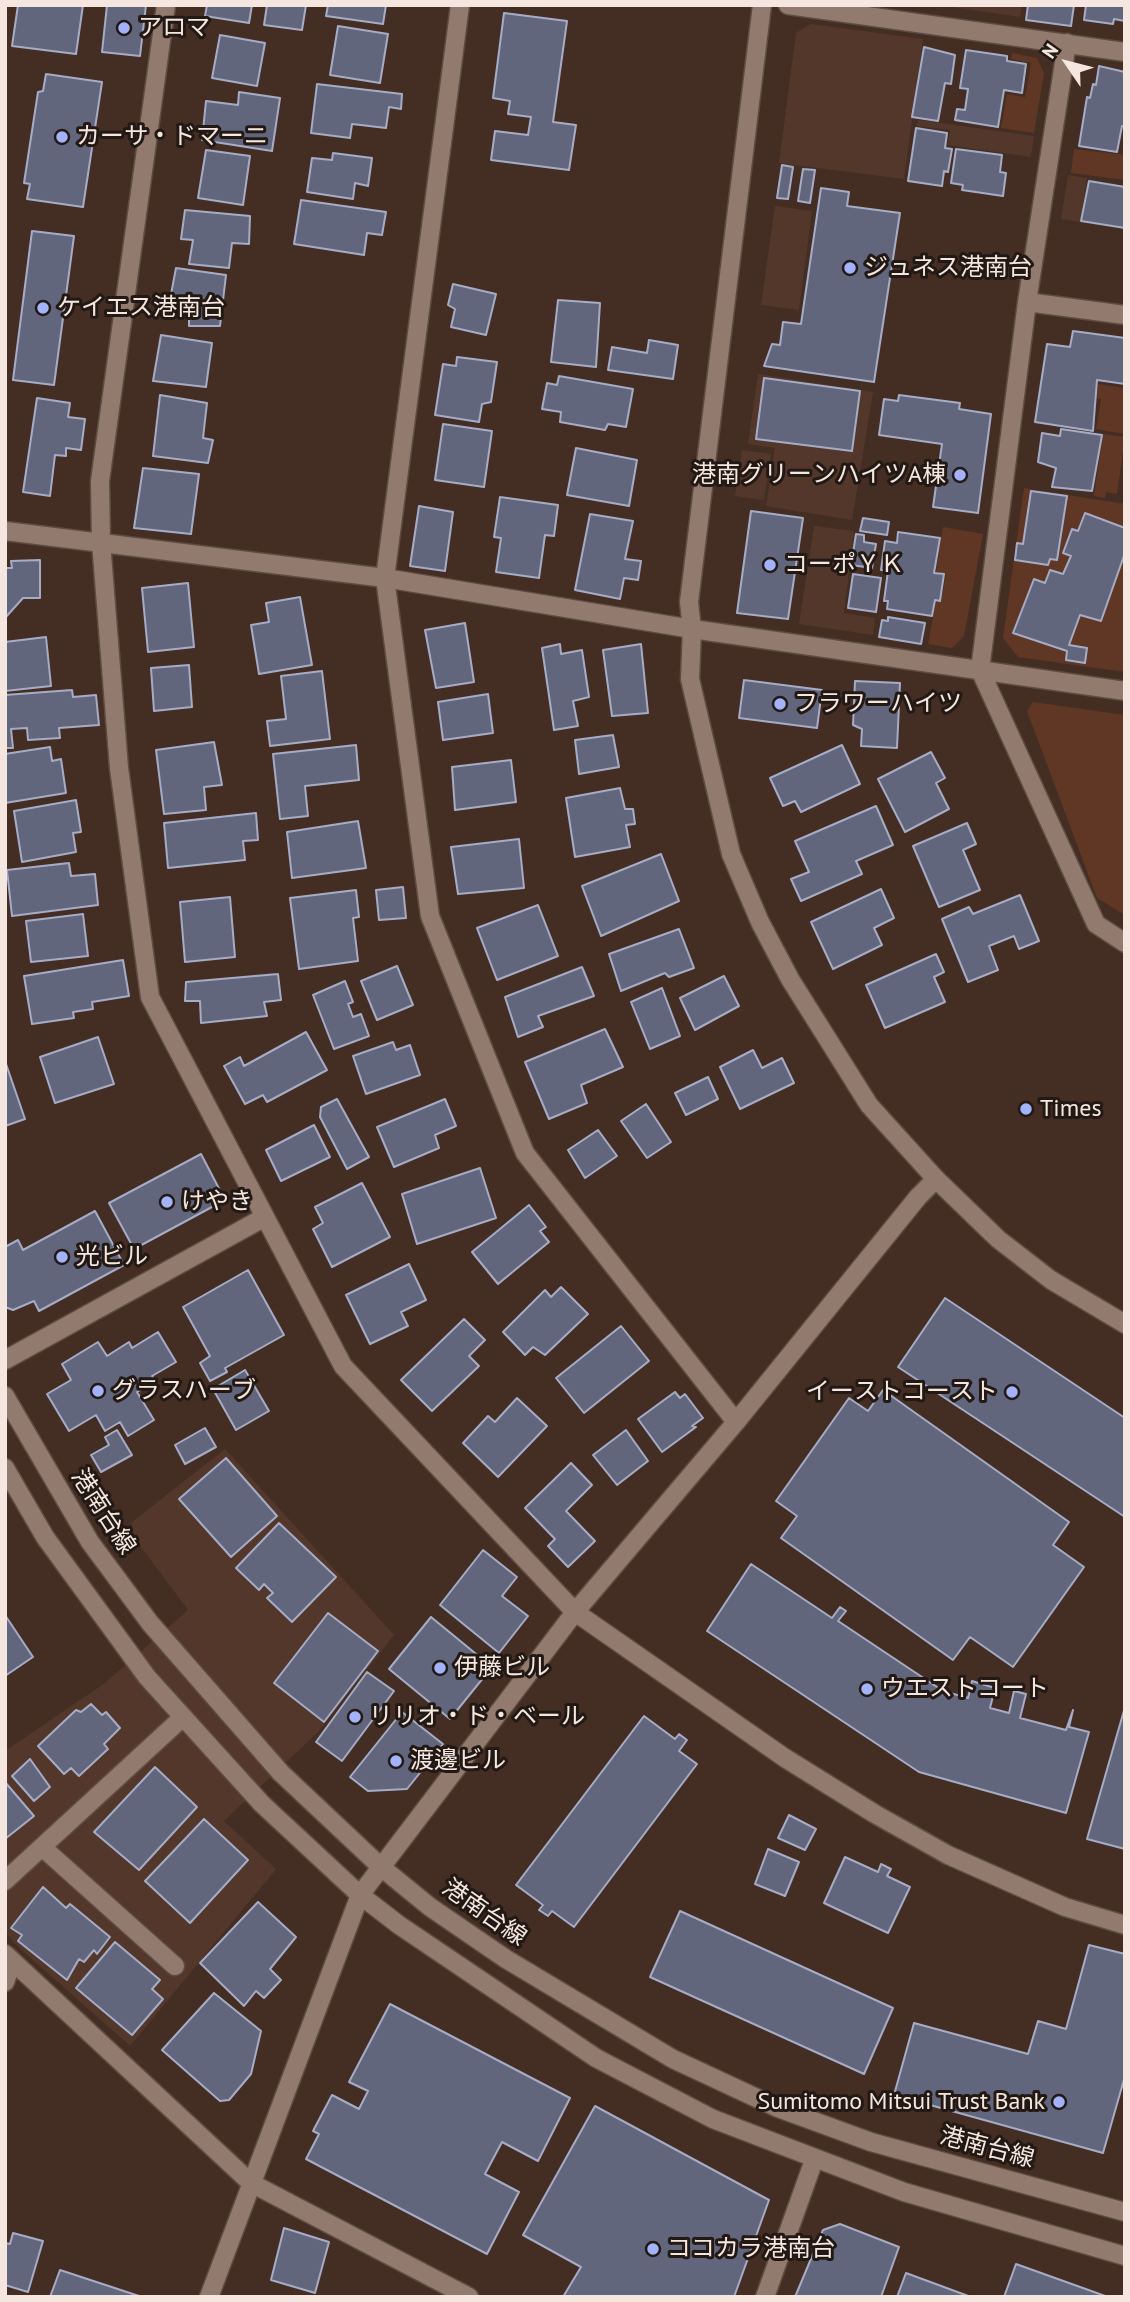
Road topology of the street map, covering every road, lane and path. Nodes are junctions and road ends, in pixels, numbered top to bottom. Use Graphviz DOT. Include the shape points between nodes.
graph roads {
  1 [pos="166,5"];
  2 [pos="460,5"];
  3 [pos="762,5"];
  4 [pos="788,5"];
  5 [pos="1066,43"];
  6 [pos="1125,52"];
  7 [pos="1027,302"];
  8 [pos="1125,315"];
  9 [pos="5,531"];
  10 [pos="101,542"];
  11 [pos="385,578"];
  12 [pos="692,629"];
  13 [pos="980,670"];
  14 [pos="1125,691"];
  15 [pos="1125,943"];
  16 [pos="936,1179"];
  17 [pos="265,1217"];
  18 [pos="1125,1324"];
  19 [pos="5,1360"];
  20 [pos="5,1396"];
  21 [pos="736,1422"];
  22 [pos="5,1468"];
  23 [pos="575,1612"];
  24 [pos="183,1717"];
  25 [pos="42,1847"];
  26 [pos="382,1867"];
  27 [pos="5,1881"];
  28 [pos="360,1895"];
  29 [pos="1125,1925"];
  30 [pos="9,1958"];
  31 [pos="175,1966"];
  32 [pos="5,1982"];
  33 [pos="814,2160"];
  34 [pos="250,2183"];
  35 [pos="1125,2212"];
  36 [pos="1125,2256"];
  37 [pos="209,2297"];
  38 [pos="469,2297"];
  39 [pos="765,2297"];
  1 -- 10 [label="street" via="100,481"];
  2 -- 11 [label="street"];
  3 -- 12 [label="street" via="690,602"];
  4 -- 5 [label="street"];
  5 -- 6 [label="street"];
  5 -- 7 [label="street"];
  7 -- 8 [label="street"];
  7 -- 13 [label="street"];
  9 -- 10 [label="street"];
  10 -- 11 [label="street"];
  10 -- 17 [label="street" via="119,768 150,996"];
  11 -- 12 [label="street"];
  11 -- 21 [label="street" via="430,916 525,1153"];
  12 -- 13 [label="street"];
  12 -- 16 [label="street" via="690,679 731,854 760,922 869,1105"];
  13 -- 14 [label="street"];
  13 -- 15 [label="street" via="1097,924"];
  16 -- 18 [label="street" via="998,1239 1041,1272"];
  16 -- 21 [label="street"];
  17 -- 19 [label="street"];
  17 -- 23 [label="street" via="343,1366"];
  20 -- 26 [label="street, 港南台線" via="90,1542 150,1623 281,1773"];
  21 -- 23 [label="street"];
  22 -- 24 [label="street" via="45,1536 146,1677"];
  23 -- 26 [label="street"];
  23 -- 29 [label="street" via="785,1758 948,1856 1065,1907"];
  24 -- 25 [label="street"];
  24 -- 28 [label="street" via="262,1804"];
  25 -- 27 [label="street"];
  25 -- 31 [label="street"];
  26 -- 28 [label="street"];
  26 -- 35 [label="street, 港南台線" via="430,1907 506,1959 696,2070 778,2108 872,2142"];
  28 -- 33 [label="street" via="596,2058 713,2119"];
  28 -- 34 [label="street"];
  30 -- 32 [label="street"];
  30 -- 34 [label="street"];
  33 -- 36 [label="street" via="904,2192"];
  33 -- 39 [label="street"];
  34 -- 37 [label="street"];
  34 -- 38 [label="street"];
}
